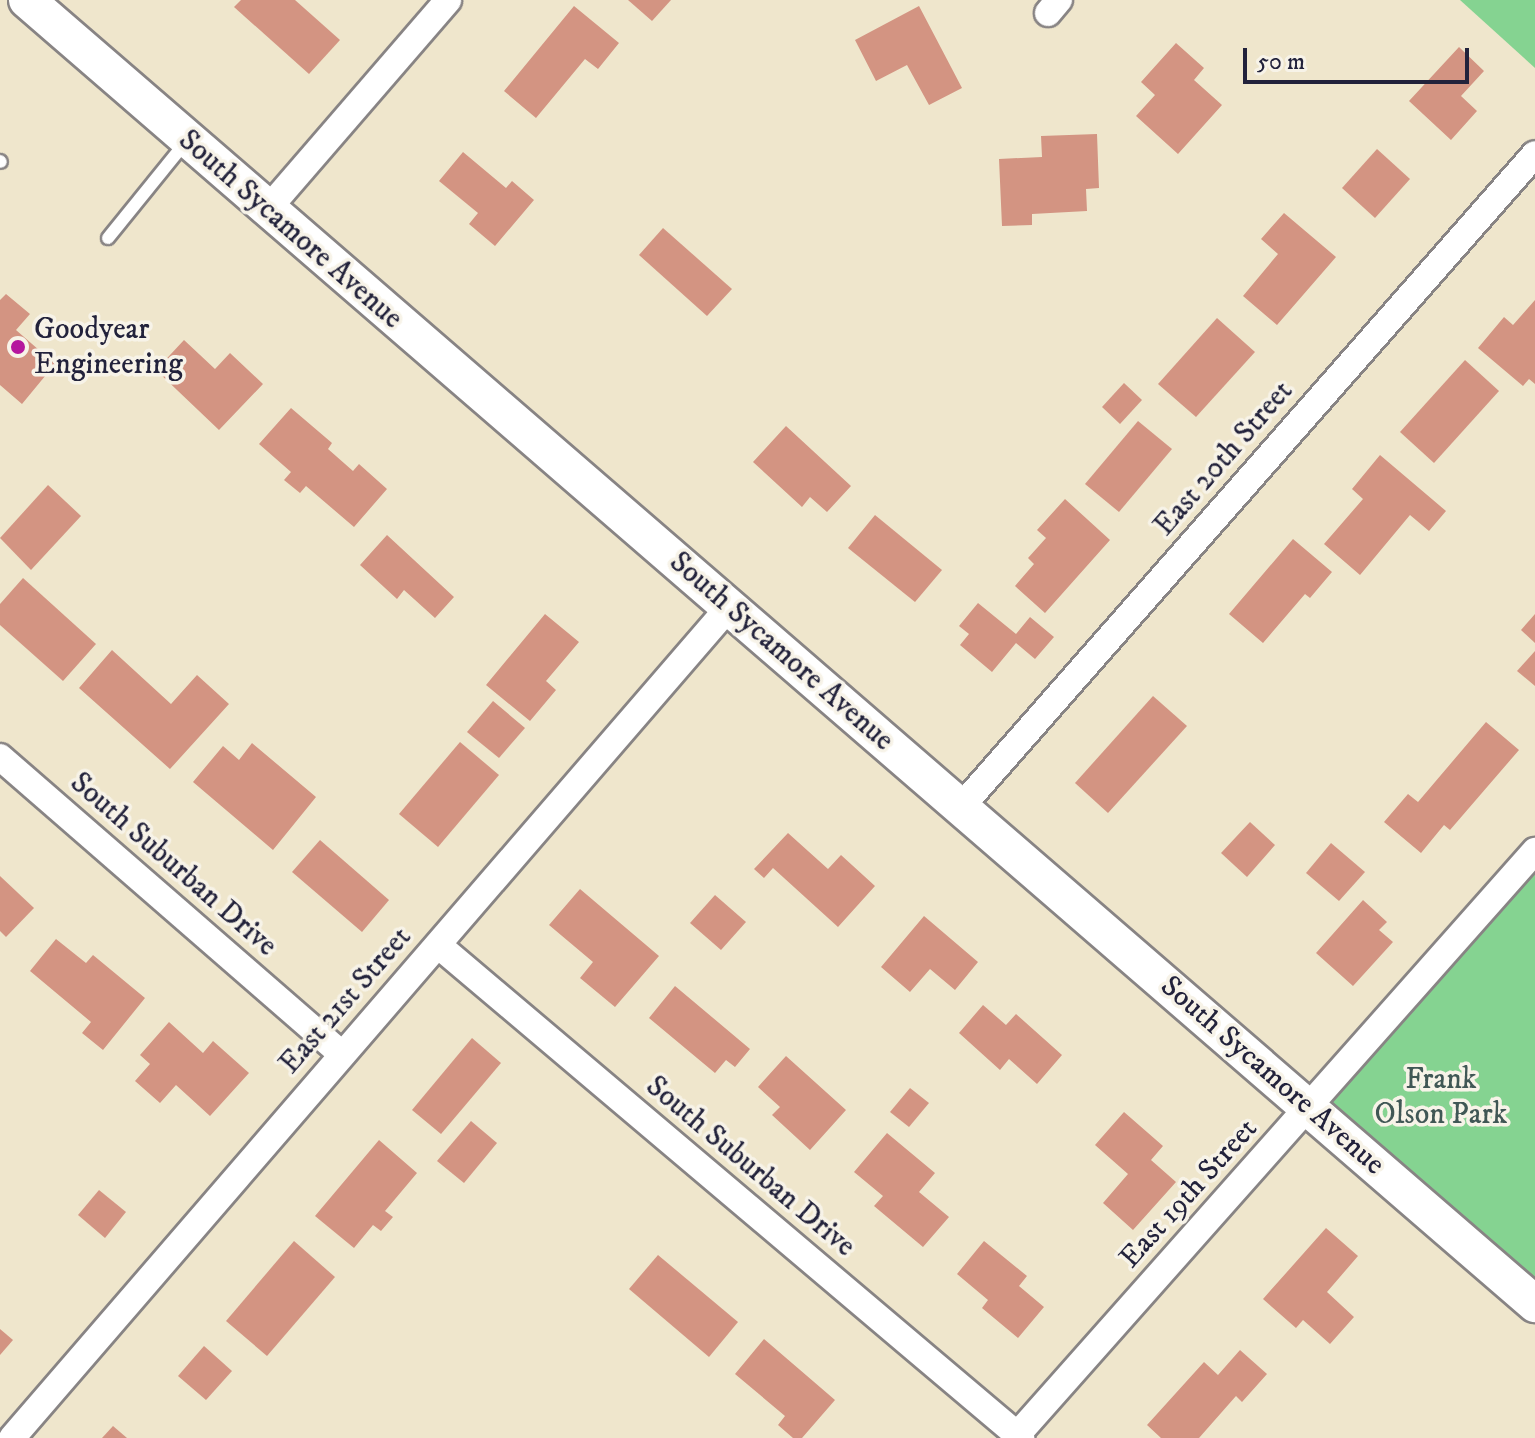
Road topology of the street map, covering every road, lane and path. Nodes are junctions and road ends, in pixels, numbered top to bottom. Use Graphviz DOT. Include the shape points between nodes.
graph roads {
  1 [pos="27,0"];
  2 [pos="448,0"];
  3 [pos="187,141"];
  4 [pos="1535,154"];
  5 [pos="267,210"];
  6 [pos="108,238"];
  7 [pos="729,607"];
  8 [pos="0,757"];
  9 [pos="961,807"];
  10 [pos="1535,851"];
  11 [pos="438,945"];
  12 [pos="341,1053"];
  13 [pos="1309,1107"];
  14 [pos="1535,1304"];
  15 [pos="1019,1436"];
  16 [pos="12,1438"];
  1 -- 3 [label="main road, South Sycamore Avenue"];
  2 -- 5 [label="street"];
  3 -- 5 [label="main road, South Sycamore Avenue"];
  3 -- 6 [label="lane"];
  4 -- 9 [label="street, East 20th Street"];
  5 -- 7 [label="main road, South Sycamore Avenue"];
  7 -- 9 [label="main road, South Sycamore Avenue"];
  7 -- 11 [label="street, East 21st Street"];
  8 -- 12 [label="street, South Suburban Drive"];
  9 -- 13 [label="main road, South Sycamore Avenue"];
  10 -- 13 [label="street, East 19th Street"];
  11 -- 12 [label="street, East 21st Street"];
  11 -- 15 [label="street, South Suburban Drive"];
  12 -- 16 [label="street, East 21st Street"];
  13 -- 14 [label="main road, South Sycamore Avenue"];
  13 -- 15 [label="street, East 19th Street"];
}
